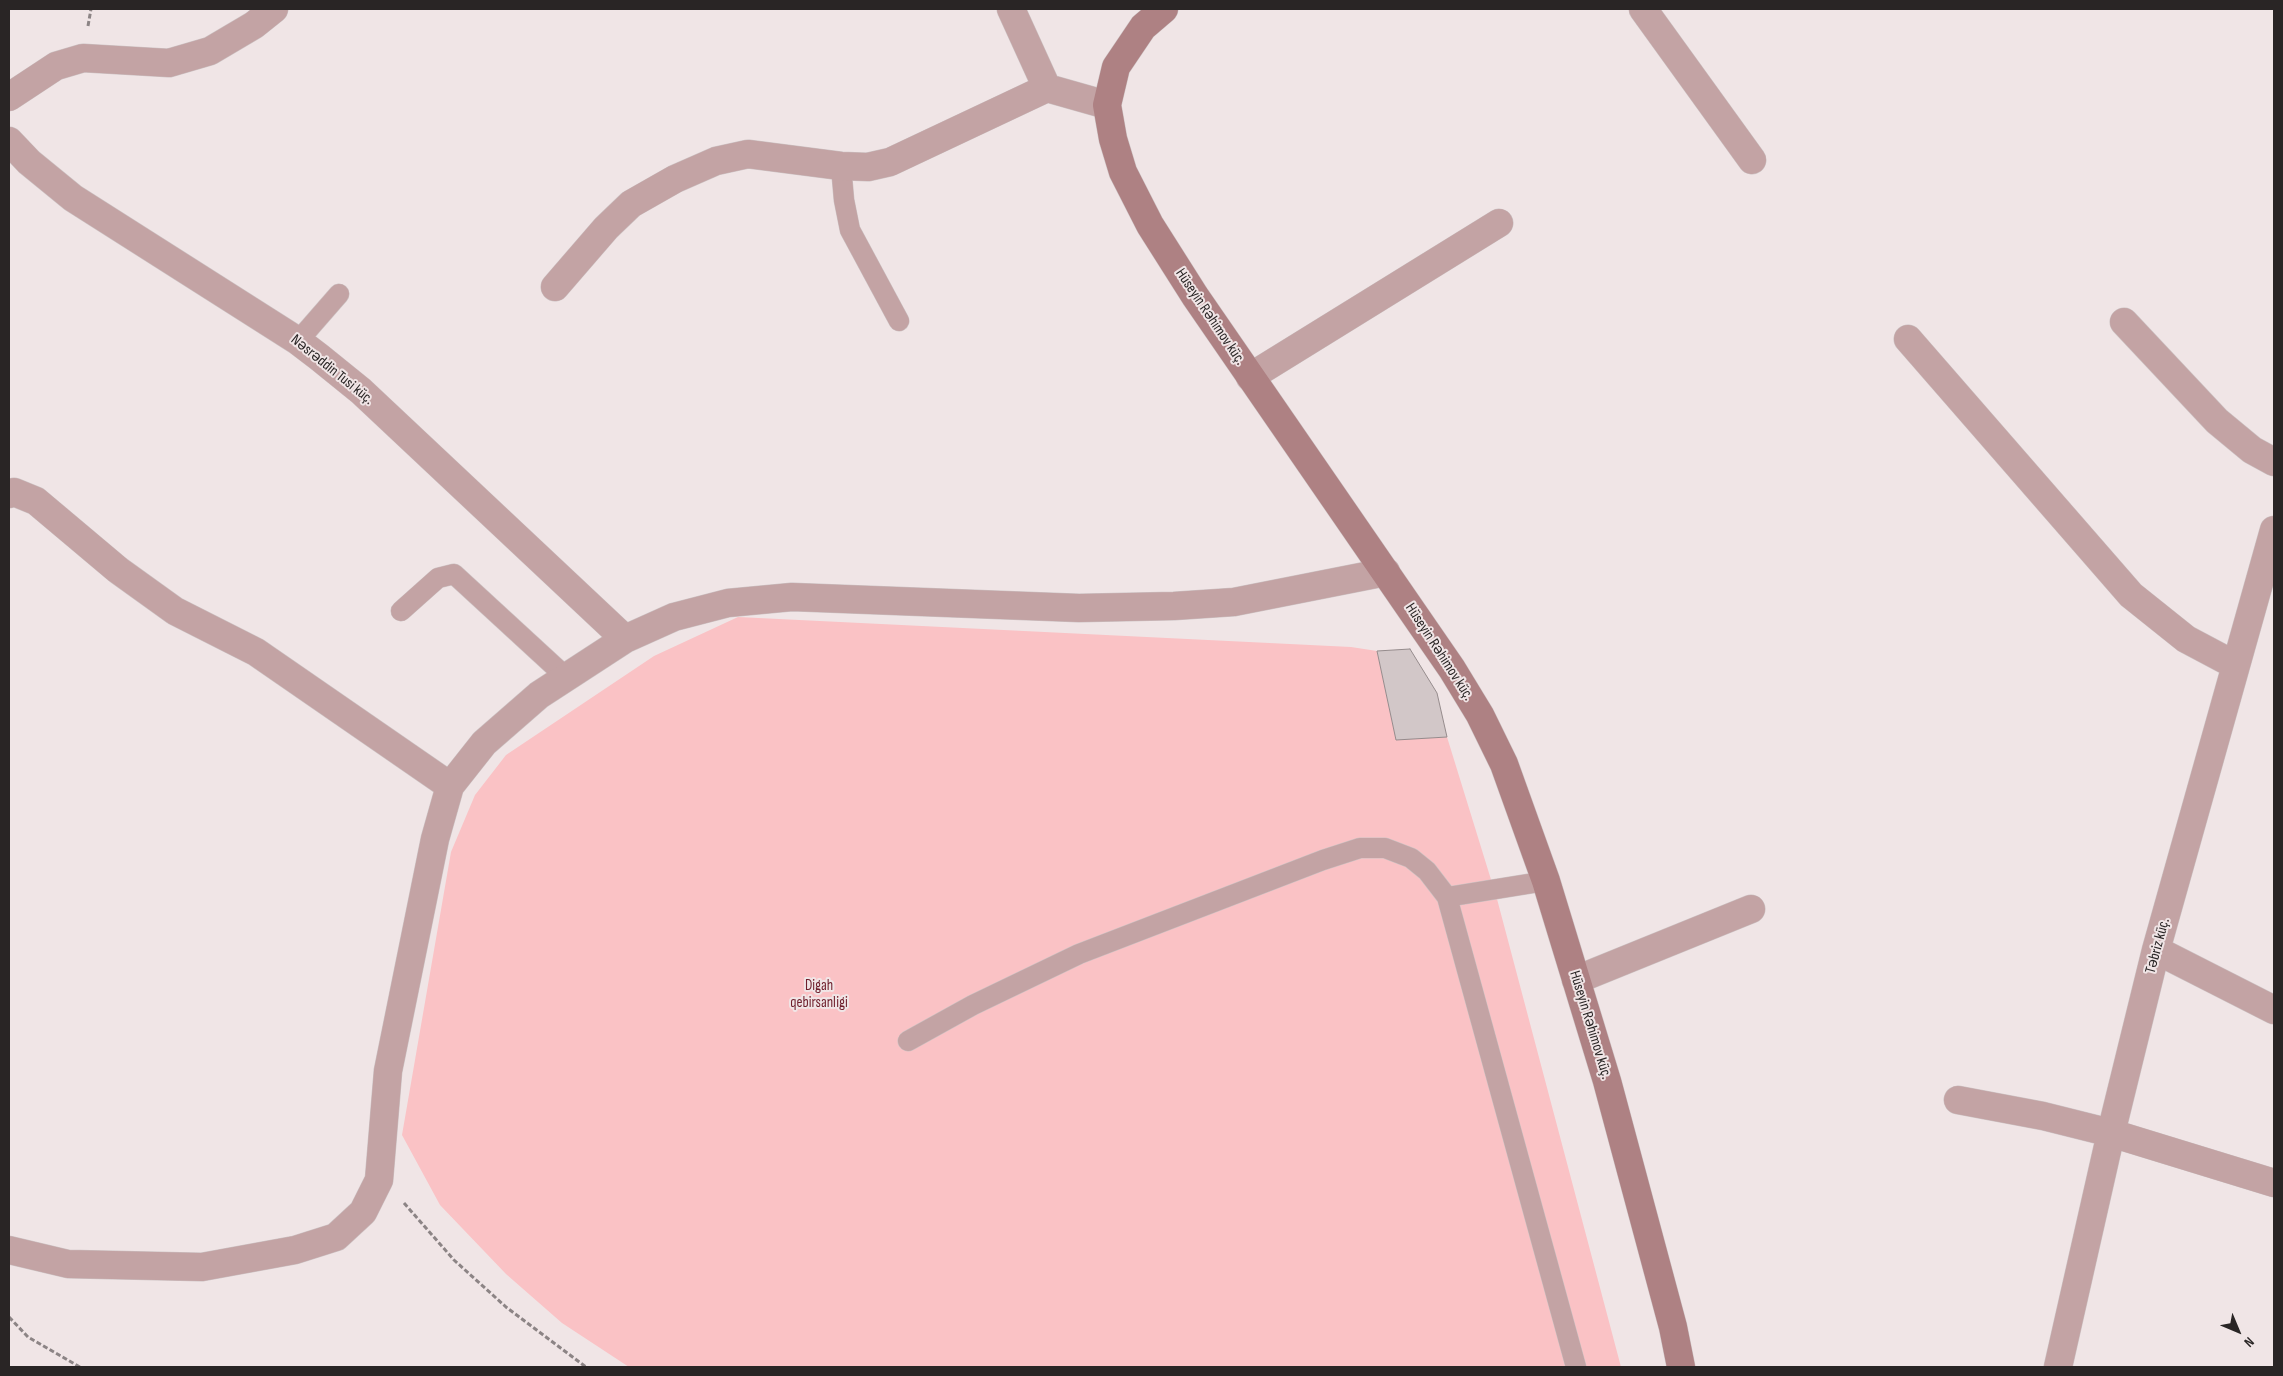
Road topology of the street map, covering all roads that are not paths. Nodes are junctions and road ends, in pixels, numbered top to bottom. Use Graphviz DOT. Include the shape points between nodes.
graph roads {
  1 [pos="274,9"];
  2 [pos="1012,9"];
  3 [pos="1164,9"];
  4 [pos="1643,9"];
  5 [pos="1047,88"];
  6 [pos="9,96"];
  7 [pos="1107,105"];
  8 [pos="9,141"];
  9 [pos="1752,160"];
  10 [pos="841,166"];
  11 [pos="1498,223"];
  12 [pos="555,286"];
  13 [pos="339,294"];
  14 [pos="899,321"];
  15 [pos="2124,322"];
  16 [pos="1908,339"];
  17 [pos="298,341"];
  18 [pos="1250,377"];
  19 [pos="2274,462"];
  20 [pos="9,494"];
  21 [pos="2274,530"];
  22 [pos="1386,572"];
  23 [pos="402,611"];
  24 [pos="624,639"];
  25 [pos="2235,665"];
  26 [pos="566,677"];
  27 [pos="450,786"];
  28 [pos="1546,881"];
  29 [pos="1446,897"];
  30 [pos="1751,908"];
  31 [pos="2156,950"];
  32 [pos="1576,980"];
  33 [pos="2274,1010"];
  34 [pos="908,1041"];
  35 [pos="1958,1100"];
  36 [pos="2111,1133"];
  37 [pos="2274,1182"];
  38 [pos="9,1250"];
  39 [pos="1576,1367"];
  40 [pos="1681,1367"];
  41 [pos="2058,1367"];
  1 -- 6 [label="street" via="210,51 169,63 83,58 56,66"];
  2 -- 5 [label="street"];
  3 -- 7 [label="main road, Hüseyin Rəhimov küç." via="1143,27 1116,67"];
  4 -- 9 [label="street"];
  5 -- 7 [label="street"];
  5 -- 10 [label="street" via="890,162 868,167"];
  7 -- 18 [label="main road, Hüseyin Rəhimov küç." via="1123,172 1150,225"];
  8 -- 17 [label="street, Nəsrəddin Tusi küç." via="73,198"];
  10 -- 12 [label="street" via="748,154 716,160 631,204"];
  10 -- 14 [label="lane" via="850,230"];
  11 -- 18 [label="street"];
  13 -- 17 [label="lane"];
  15 -- 19 [label="street" via="2217,421 2252,450"];
  16 -- 25 [label="street" via="2131,595 2186,639"];
  17 -- 24 [label="street, Nəsrəddin Tusi küç." via="361,391"];
  18 -- 22 [label="main road, Hüseyin Rəhimov küç."];
  20 -- 27 [label="street" via="14,492 36,501 118,570 176,611 256,652"];
  21 -- 25 [label="street, Təbriz küç."];
  22 -- 24 [label="street" via="1234,602 1174,606 1079,608 792,597 728,603 674,617"];
  22 -- 28 [label="main road, Hüseyin Rəhimov küç." via="1480,715 1504,764"];
  23 -- 26 [label="lane" via="438,578 454,574"];
  24 -- 26 [label="street"];
  25 -- 31 [label="street, Təbriz küç."];
  26 -- 27 [label="street" via="539,695 484,743"];
  27 -- 38 [label="street" via="435,839 388,1071 379,1180 363,1212 336,1237 295,1250 202,1266 68,1264"];
  28 -- 29 [label="lane"];
  28 -- 32 [label="main road, Hüseyin Rəhimov küç."];
  29 -- 34 [label="lane" via="1427,871 1411,858 1385,848 1360,848 1079,954 973,1005"];
  29 -- 39 [label="lane"];
  30 -- 32 [label="street"];
  31 -- 33 [label="street"];
  31 -- 36 [label="street, Təbriz küç."];
  32 -- 40 [label="main road, Hüseyin Rəhimov küç." via="1609,1090"];
  35 -- 36 [label="street"];
  36 -- 37 [label="street"];
  36 -- 41 [label="street, Təbriz küç."];
}
